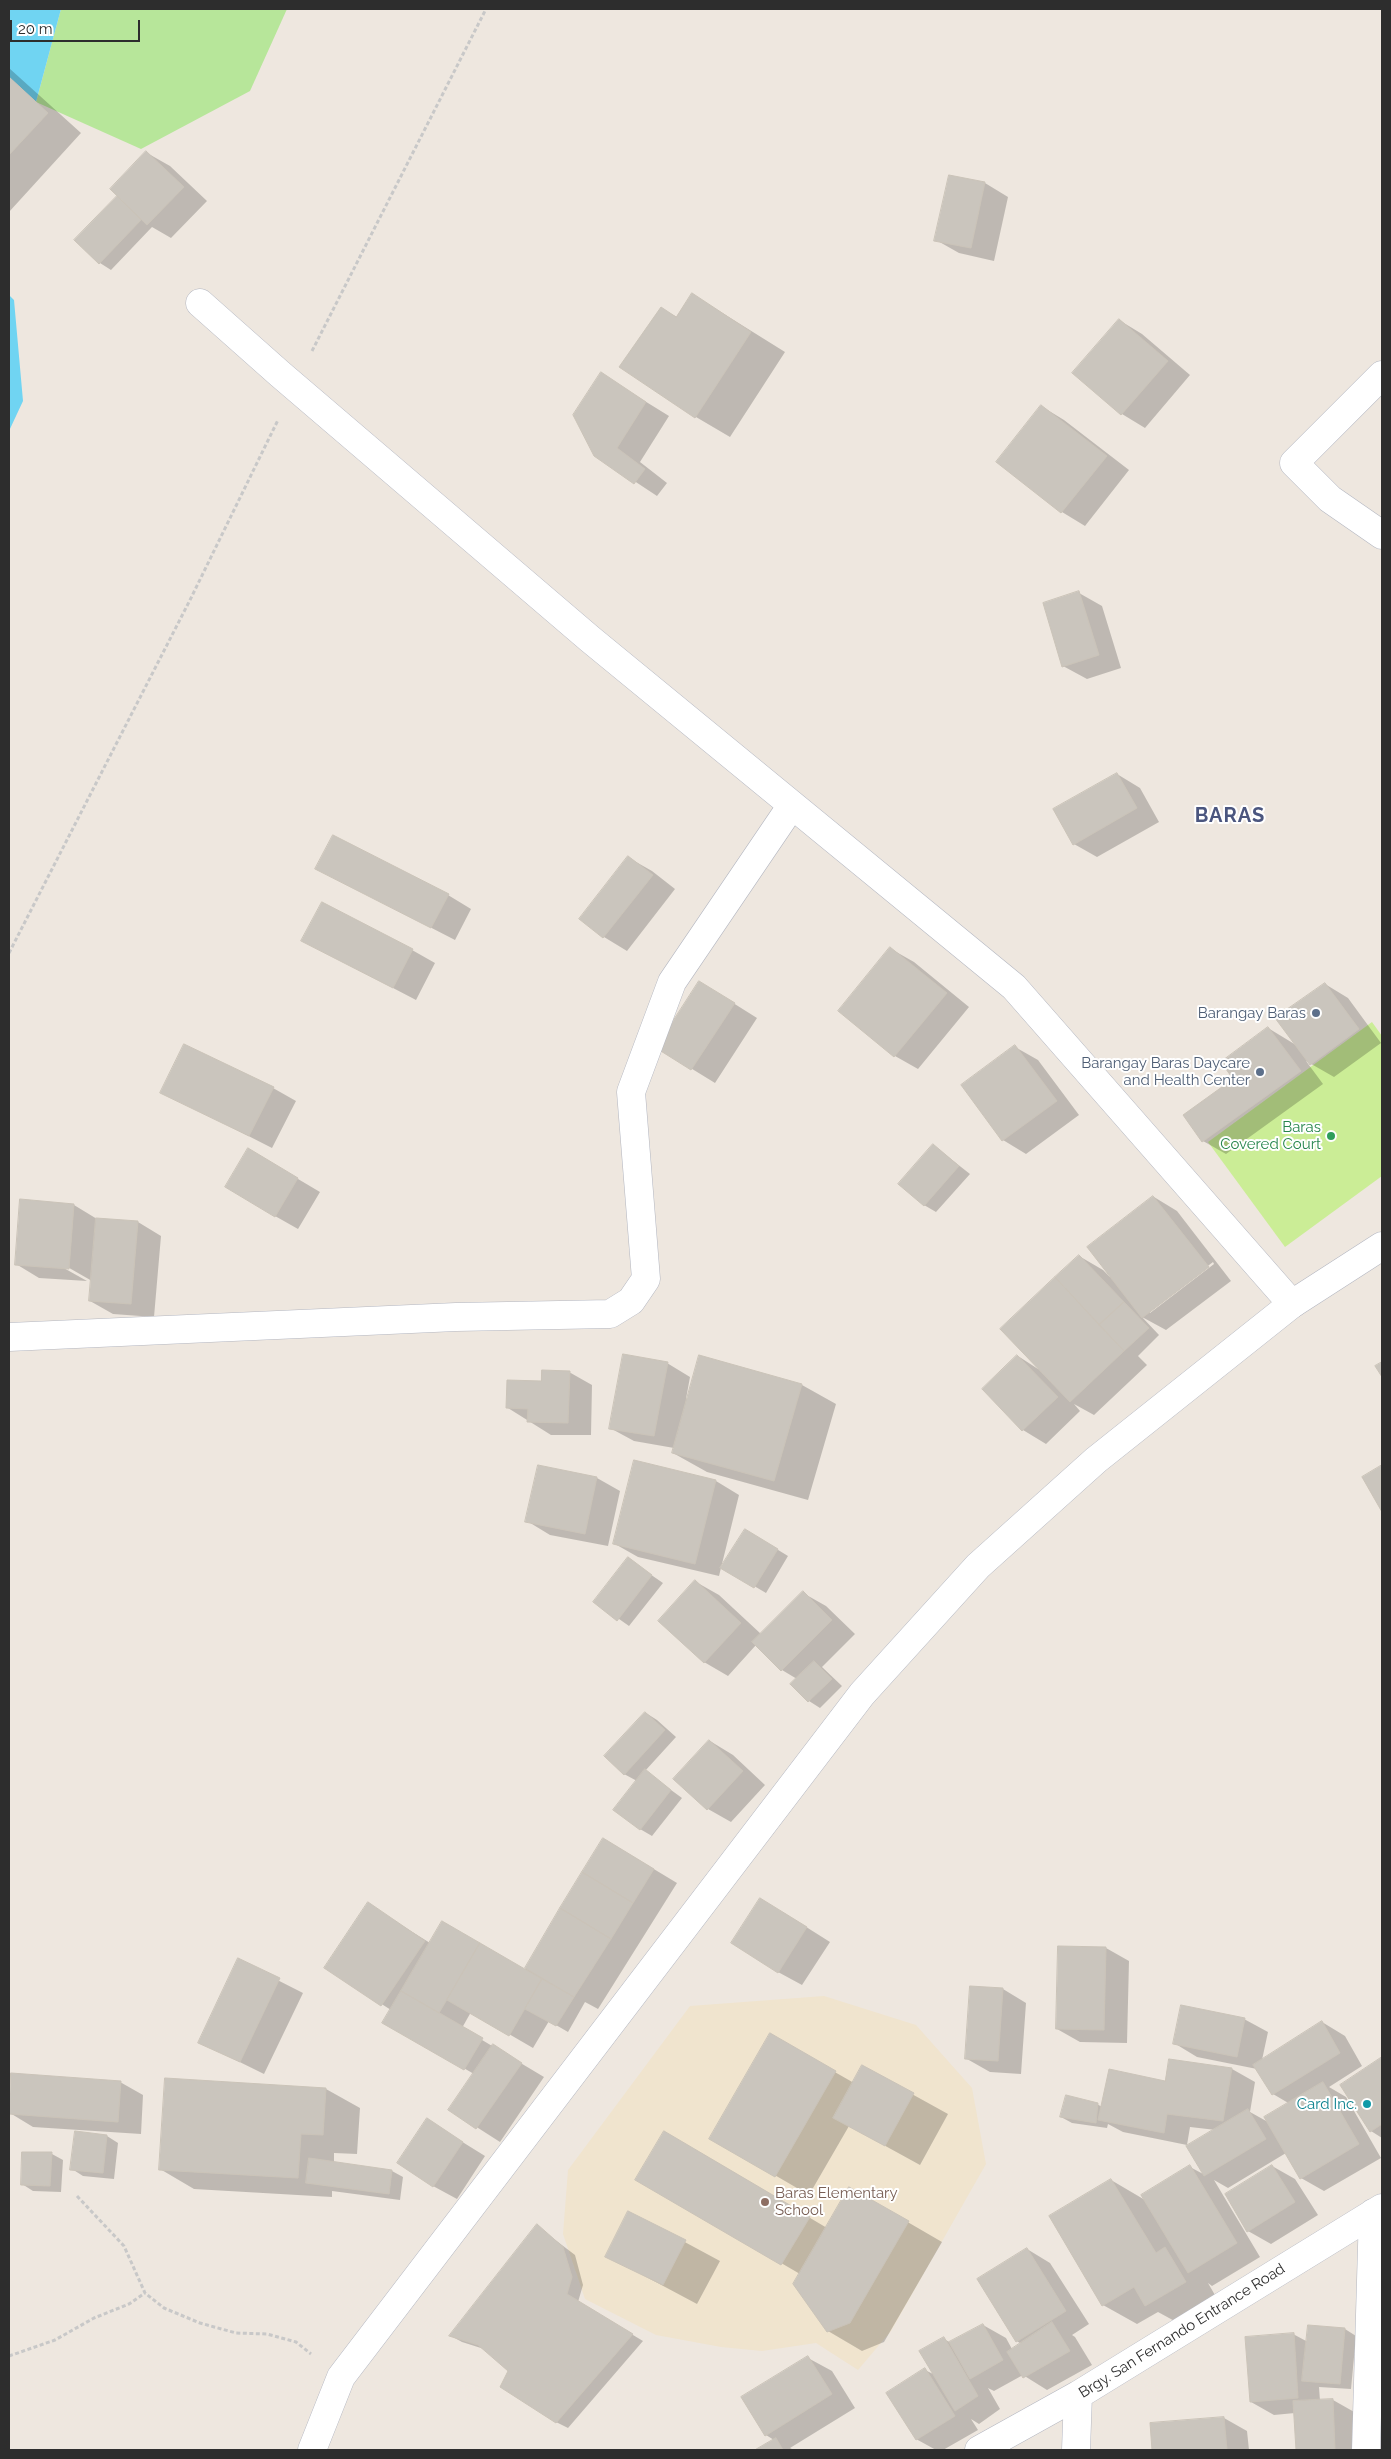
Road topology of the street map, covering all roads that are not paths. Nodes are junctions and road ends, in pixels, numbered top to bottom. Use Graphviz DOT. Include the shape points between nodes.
graph roads {
  1 [pos="200,302"];
  2 [pos="1382,375"];
  3 [pos="1382,534"];
  4 [pos="792,805"];
  5 [pos="1382,1246"];
  6 [pos="1292,1304"];
  7 [pos="9,1337"];
  8 [pos="1378,2210"];
  9 [pos="1078,2395"];
  10 [pos="312,2450"];
  11 [pos="979,2450"];
  12 [pos="1076,2450"];
  13 [pos="1366,2450"];
  1 -- 4 [label="street" via="590,639"];
  2 -- 3 [label="street" via="1294,463 1330,500"];
  4 -- 6 [label="street" via="1014,987"];
  4 -- 7 [label="street" via="672,982 631,1092 646,1279 631,1301 610,1314 456,1316"];
  5 -- 6 [label="street"];
  6 -- 10 [label="street" via="1096,1460 986,1559 862,1694 341,2377"];
  8 -- 9 [label="street, Brgy. San Fernando Entrance Road"];
  8 -- 13 [label="street"];
  9 -- 11 [label="street, Brgy. San Fernando Entrance Road"];
  9 -- 12 [label="street"];
}
